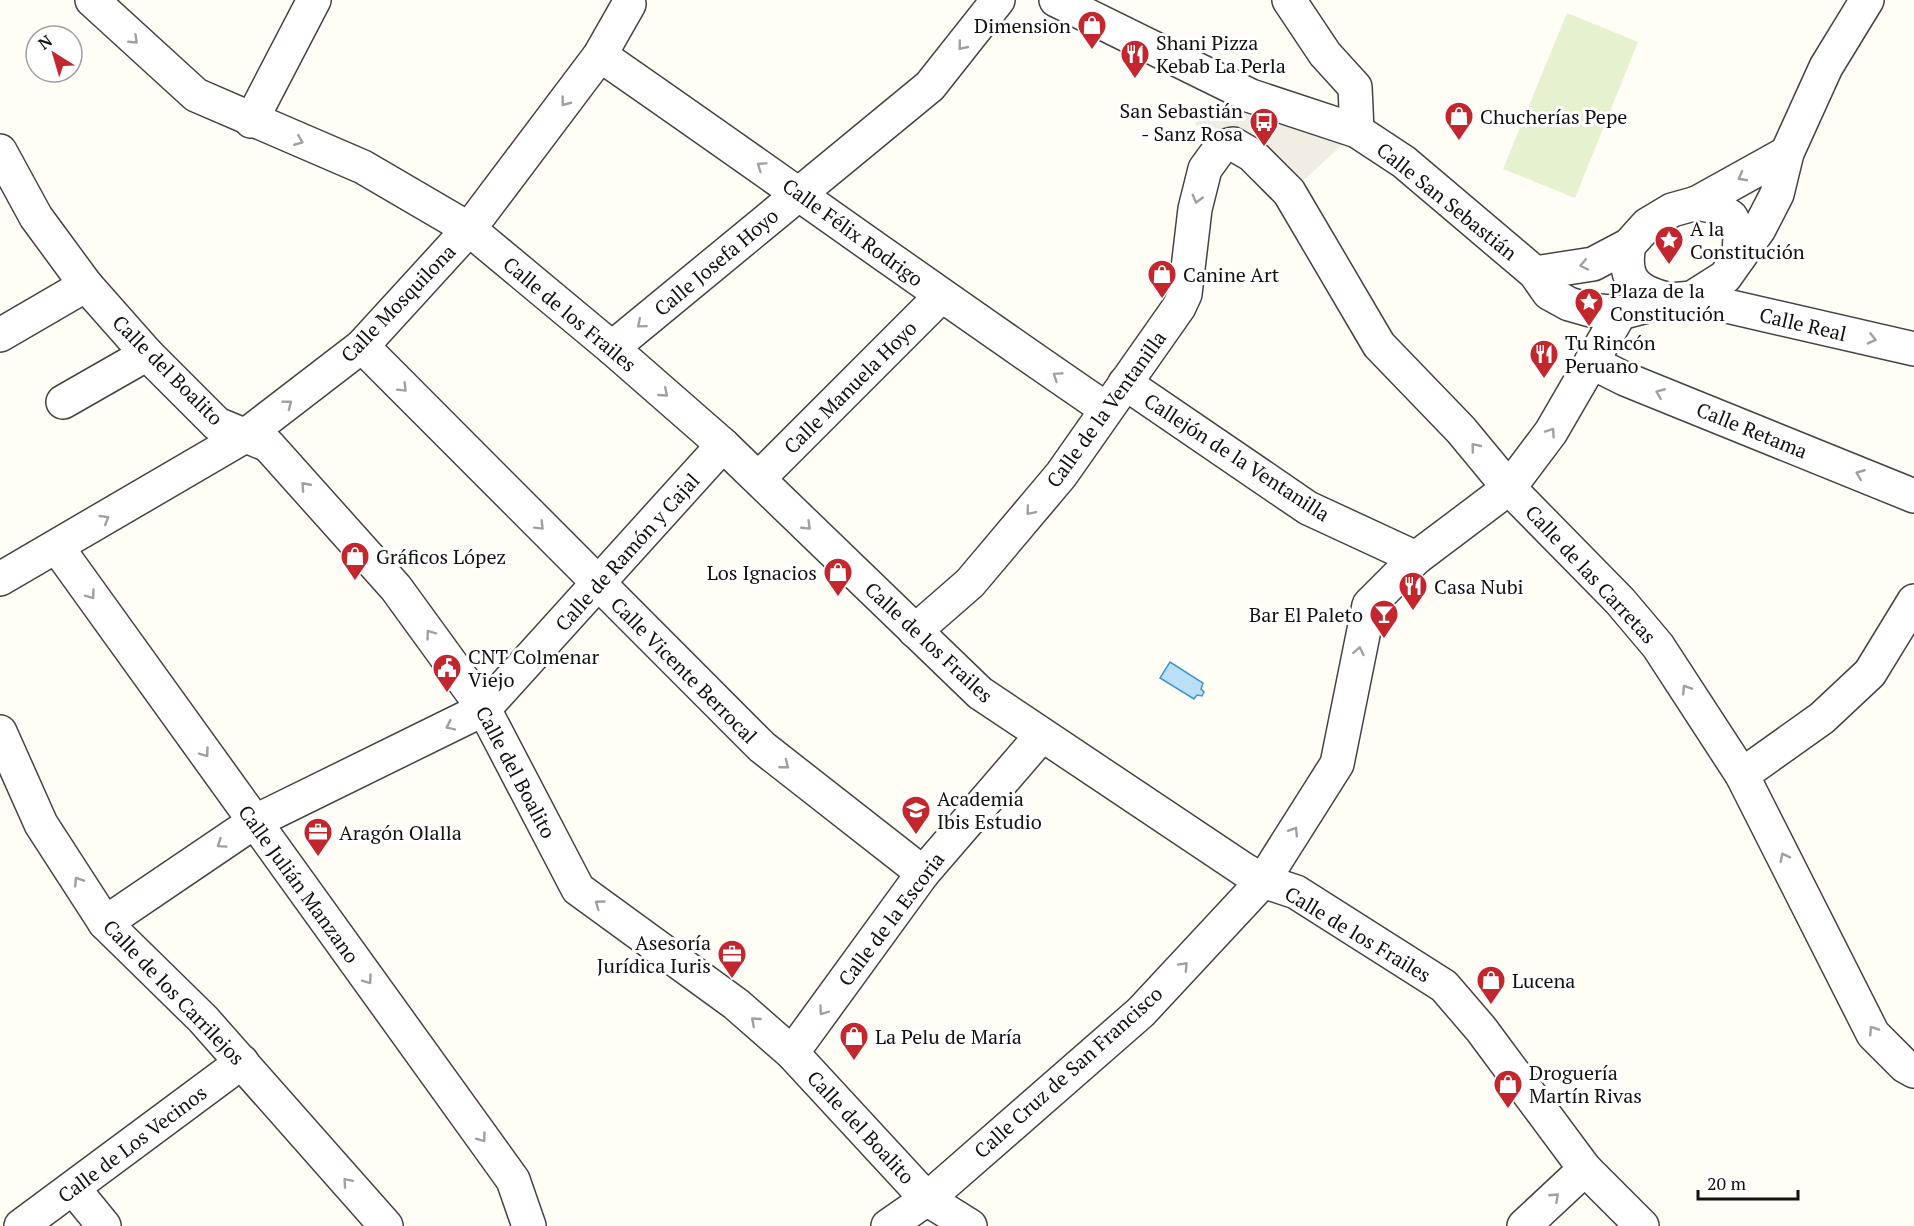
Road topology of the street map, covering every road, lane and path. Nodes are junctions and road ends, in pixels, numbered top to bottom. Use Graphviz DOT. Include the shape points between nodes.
graph roads {
  1 [pos="92,0"];
  2 [pos="998,0"];
  3 [pos="1056,0"];
  4 [pos="1105,0"];
  5 [pos="1289,0"];
  6 [pos="1867,0"];
  7 [pos="629,3"];
  8 [pos="310,6"];
  9 [pos="1149,46"];
  10 [pos="600,55"];
  11 [pos="251,121"];
  12 [pos="1357,131"];
  13 [pos="1221,147"];
  14 [pos="0,151"];
  15 [pos="1788,153"];
  16 [pos="800,193"];
  17 [pos="1697,203"];
  18 [pos="469,229"];
  19 [pos="1629,245"];
  20 [pos="1739,257"];
  21 [pos="1535,273"];
  22 [pos="86,285"];
  23 [pos="940,296"];
  24 [pos="1681,299"];
  25 [pos="1620,313"];
  26 [pos="0,335"];
  27 [pos="362,346"];
  28 [pos="612,348"];
  29 [pos="1914,349"];
  30 [pos="147,354"];
  31 [pos="1590,362"];
  32 [pos="1125,383"];
  33 [pos="63,402"];
  34 [pos="1106,409"];
  35 [pos="245,436"];
  36 [pos="723,445"];
  37 [pos="759,478"];
  38 [pos="1509,488"];
  39 [pos="1914,496"];
  40 [pos="57,548"];
  41 [pos="1416,558"];
  42 [pos="0,579"];
  43 [pos="598,585"];
  44 [pos="1914,601"];
  45 [pos="915,632"];
  46 [pos="484,709"];
  47 [pos="0,732"];
  48 [pos="1042,735"];
  49 [pos="1742,776"];
  50 [pos="254,822"];
  51 [pos="923,873"];
  52 [pos="1263,881"];
  53 [pos="105,923"];
  54 [pos="792,1053"];
  55 [pos="242,1062"];
  56 [pos="1914,1071"];
  57 [pos="1585,1168"];
  58 [pos="73,1188"];
  59 [pos="927,1198"];
  60 [pos="21,1226"];
  61 [pos="104,1226"];
  62 [pos="386,1226"];
  63 [pos="529,1226"];
  64 [pos="888,1226"];
  65 [pos="970,1226"];
  66 [pos="1524,1226"];
  67 [pos="1642,1226"];
  1 -- 11 [label="street, Calle de los Frailes, one-way" via="196,95"];
  2 -- 16 [label="street, Calle Josefa Hoyo, one-way" via="930,86"];
  3 -- 9 [label="street, Calle San Sebastián"];
  4 -- 9 [label="street, Calle San Sebastián"];
  5 -- 12 [label="street, Calle San Sebastián" via="1325,54 1355,87"];
  6 -- 15 [label="street" via="1826,67"];
  7 -- 10 [label="street, Calle Mosquilona"];
  8 -- 11 [label="street"];
  9 -- 12 [label="street, Calle San Sebastián" via="1251,96"];
  16 -- 10 [label="street, Calle Félix Rodrigo, one-way"];
  10 -- 18 [label="street, Calle Mosquilona, one-way"];
  11 -- 18 [label="street, Calle de los Frailes, one-way" via="363,167"];
  12 -- 21 [label="street, Calle San Sebastián" via="1404,162"];
  13 -- 32 [label="street, Calle de la Ventanilla, one-way" via="1205,169 1195,209 1185,294"];
  38 -- 13 [label="street, Calle de las Carretas, one-way" via="1461,430 1379,345 1289,192 1252,155 1233,144"];
  14 -- 22 [label="street, Calle del Boalito" via="36,217"];
  15 -- 17 [label="street, one-way"];
  15 -- 20 [label="street" via="1777,194"];
  16 -- 23 [label="street, Calle Félix Rodrigo"];
  16 -- 28 [label="street, Calle Josefa Hoyo, one-way"];
  17 -- 19 [label="street" via="1672,210 1647,225"];
  17 -- 20 [label="street" via="1716,207 1731,218 1740,236"];
  18 -- 27 [label="street, Calle Mosquilona"];
  18 -- 28 [label="street, Calle de los Frailes"];
  19 -- 21 [label="street, one-way" via="1593,264"];
  19 -- 24 [label="street" via="1625,264 1632,283 1649,295"];
  20 -- 24 [label="street" via="1725,277"];
  21 -- 25 [label="street" via="1549,293 1569,304"];
  22 -- 26 [label="street"];
  22 -- 30 [label="street, Calle del Boalito"];
  34 -- 23 [label="street, Calle Félix Rodrigo, one-way"];
  23 -- 37 [label="street, Calle Manuela Hoyo"];
  24 -- 25 [label="street"];
  24 -- 29 [label="street, Calle Real, one-way"];
  25 -- 31 [label="street"];
  35 -- 27 [label="street, Calle Mosquilona, one-way"];
  27 -- 43 [label="street, Calle Vicente Berrocal, one-way"];
  28 -- 36 [label="street, Calle de los Frailes, one-way"];
  30 -- 33 [label="street"];
  30 -- 35 [label="street, Calle del Boalito" via="217,424"];
  38 -- 31 [label="street, Calle Cruz de San Francisco, one-way" via="1551,432"];
  39 -- 31 [label="street, Calle Retama, one-way"];
  32 -- 34 [label="street, Calle de la Ventanilla"];
  32 -- 41 [label="street, Callejón de la Ventanilla" via="1308,508"];
  34 -- 45 [label="street, Calle de la Ventanilla, one-way" via="1061,475 970,583"];
  40 -- 35 [label="street, Calle Mosquilona, one-way"];
  46 -- 35 [label="street, Calle del Boalito, one-way" via="396,588 268,445"];
  36 -- 37 [label="street, Calle de los Frailes"];
  36 -- 43 [label="street, Calle de Ramón y Cajal"];
  37 -- 45 [label="street, Calle de los Frailes, one-way"];
  38 -- 41 [label="street, Calle Cruz de San Francisco"];
  49 -- 38 [label="street, Calle de las Carretas, one-way" via="1658,646"];
  40 -- 42 [label="street, Calle Mosquilona"];
  40 -- 50 [label="street, Calle Julián Manzano, one-way"];
  52 -- 41 [label="street, Calle Cruz de San Francisco, one-way" via="1336,764 1369,605"];
  43 -- 46 [label="street, Calle de Ramón y Cajal"];
  43 -- 51 [label="street, Calle Vicente Berrocal, one-way" via="762,747"];
  44 -- 49 [label="street" via="1870,673 1822,718"];
  45 -- 48 [label="street, Calle de los Frailes" via="980,693"];
  46 -- 50 [label="street, Calle de Ramón y Cajal, one-way"];
  54 -- 46 [label="street, Calle del Boalito, one-way" via="736,1004 578,889"];
  53 -- 47 [label="street, Calle de los Carrilejos, one-way" via="41,824"];
  48 -- 51 [label="street, Calle de la Escoria"];
  48 -- 52 [label="street, Calle de los Frailes"];
  56 -- 49 [label="street, Calle de las Carretas, one-way" via="1873,1034"];
  50 -- 53 [label="street, Calle de Ramón y Cajal, one-way"];
  50 -- 63 [label="street, Calle Julián Manzano, one-way" via="513,1180"];
  51 -- 54 [label="street, Calle de la Escoria, one-way"];
  52 -- 57 [label="street, Calle de los Frailes" via="1296,892 1444,986"];
  59 -- 52 [label="street, Calle Cruz de San Francisco, one-way" via="1141,1012"];
  53 -- 55 [label="street, Calle de los Carrilejos"];
  54 -- 59 [label="street, Calle del Boalito"];
  55 -- 58 [label="street, Calle de Los Vecinos"];
  62 -- 55 [label="street, Calle de los Carrilejos, one-way"];
  66 -- 57 [label="street, one-way"];
  57 -- 67 [label="street, Calle de los Frailes"];
  58 -- 60 [label="street, Calle de Los Vecinos"];
  58 -- 61 [label="street"];
  59 -- 64 [label="street, Calle Cruz de San Francisco"];
  59 -- 65 [label="street, Calle del Boalito"];
}
